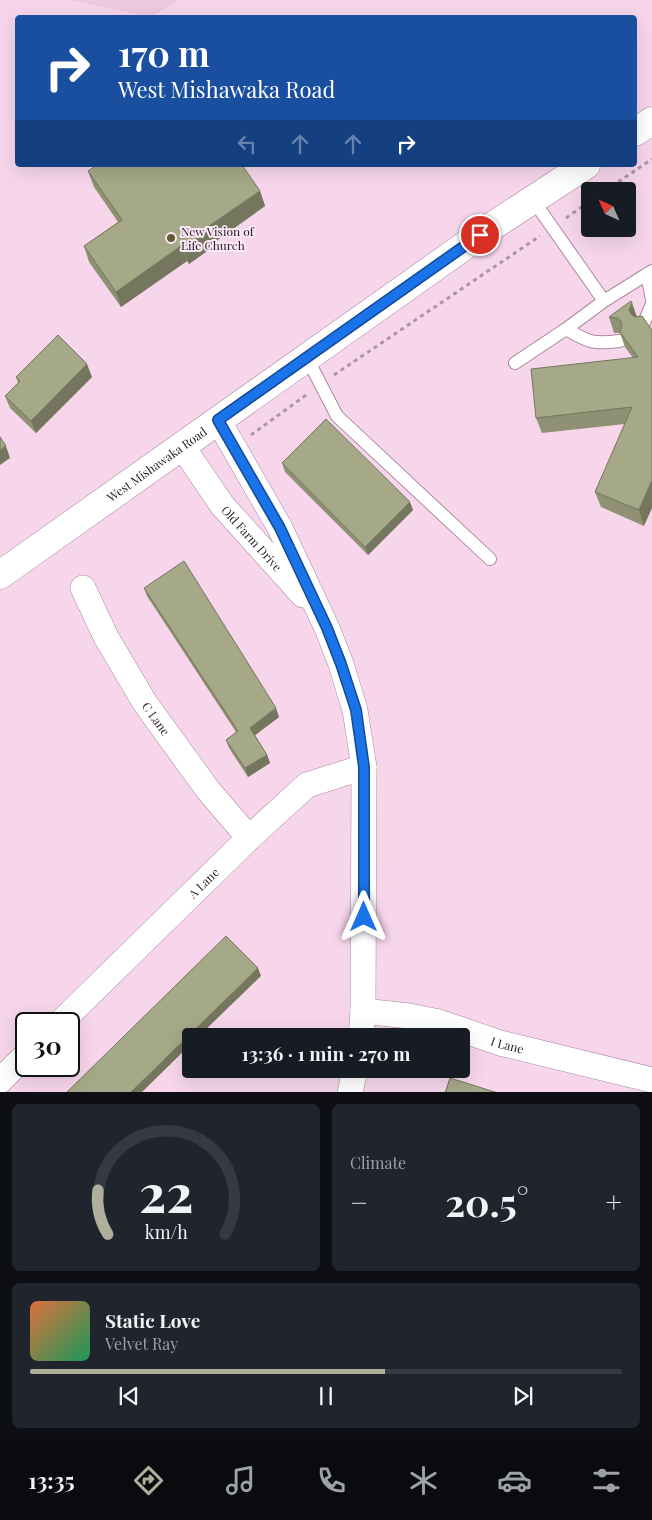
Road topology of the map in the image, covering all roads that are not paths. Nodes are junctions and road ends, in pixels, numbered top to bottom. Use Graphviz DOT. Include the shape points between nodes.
graph roads {
  1 [pos="652,121"];
  2 [pos="637,131"];
  3 [pos="583,167"];
  4 [pos="533,200"];
  5 [pos="650,272"];
  6 [pos="652,300"];
  7 [pos="604,301"];
  8 [pos="652,304"];
  9 [pos="642,325"];
  10 [pos="566,329"];
  11 [pos="620,341"];
  12 [pos="307,358"];
  13 [pos="515,363"];
  14 [pos="218,420"];
  15 [pos="182,446"];
  16 [pos="490,559"];
  17 [pos="0,575"];
  18 [pos="83,588"];
  19 [pos="327,628"];
  20 [pos="364,767"];
  21 [pos="249,838"];
  22 [pos="363,1010"];
  23 [pos="70,1012"];
  24 [pos="362,1028"];
  25 [pos="15,1066"];
  26 [pos="354,1078"];
  27 [pos="652,1080"];
  28 [pos="0,1081"];
  29 [pos="350,1092"];
  1 -- 2 [label="main road"];
  3 -- 4 [label="main road, West Mishawaka Road"];
  4 -- 7 [label="lane"];
  4 -- 12 [label="main road, West Mishawaka Road"];
  5 -- 6 [label="lane"];
  5 -- 7 [label="lane"];
  7 -- 10 [label="lane"];
  8 -- 9 [label="lane"];
  10 -- 11 [label="lane" via="598,343"];
  10 -- 13 [label="lane"];
  12 -- 14 [label="main road, West Mishawaka Road"];
  12 -- 16 [label="lane" via="337,416"];
  14 -- 15 [label="main road, West Mishawaka Road"];
  14 -- 19 [label="street, Old Farm Drive" via="280,528"];
  15 -- 17 [label="main road, West Mishawaka Road"];
  15 -- 19 [label="street, Old Farm Drive" via="222,505 299,590"];
  18 -- 21 [label="street, C Lane" via="106,637 145,703 208,790"];
  19 -- 20 [label="street, Old Farm Drive" via="356,710"];
  20 -- 21 [label="street, A Lane" via="307,785"];
  20 -- 22 [label="street, Old Farm Drive"];
  21 -- 23 [label="street, A Lane"];
  22 -- 24 [label="street, Old Farm Drive"];
  22 -- 27 [label="street, I Lane" via="439,1022 500,1043"];
  25 -- 28 [label="street"];
  26 -- 29 [label="street"];
}
